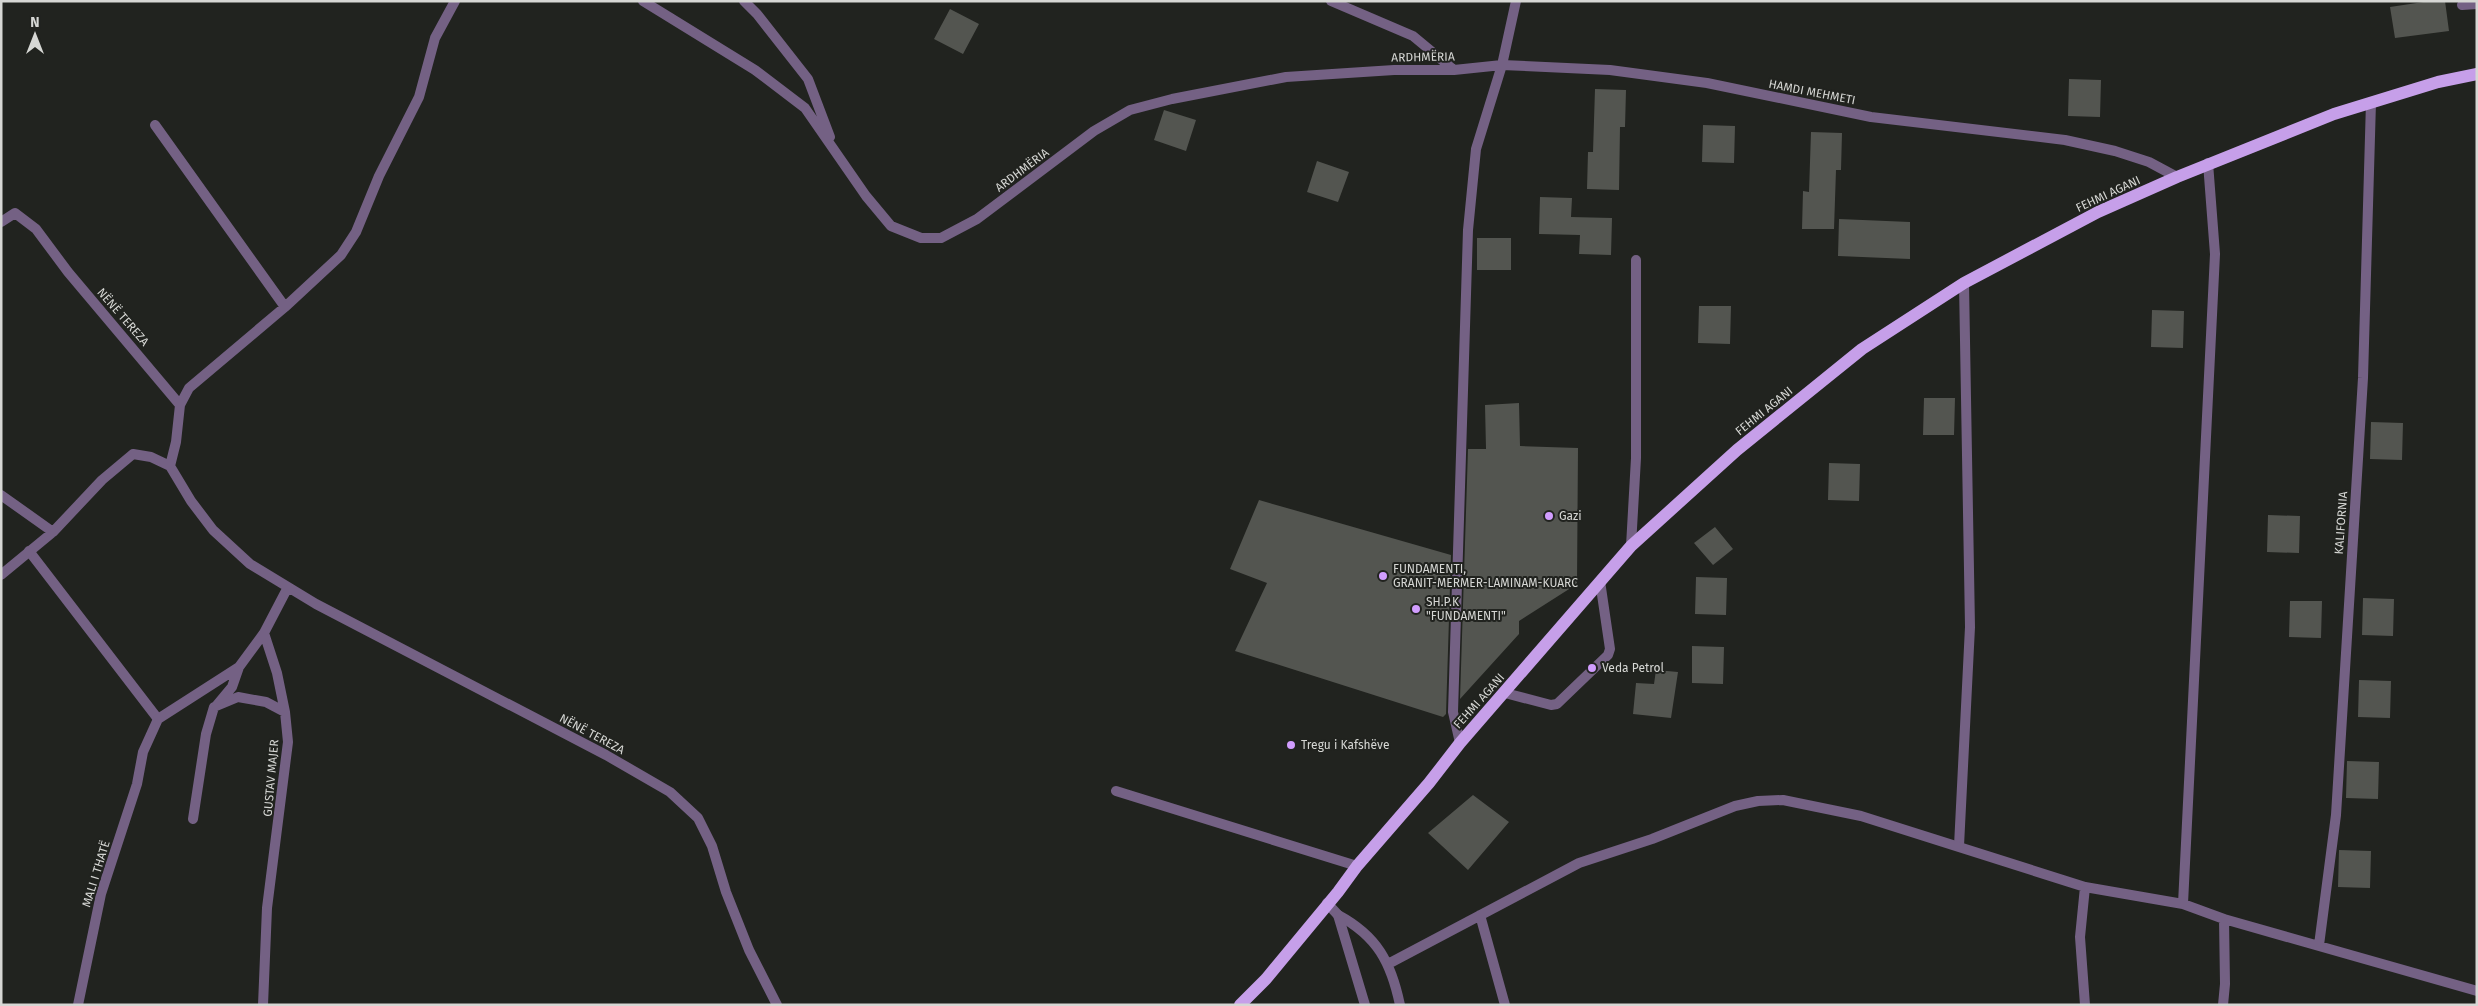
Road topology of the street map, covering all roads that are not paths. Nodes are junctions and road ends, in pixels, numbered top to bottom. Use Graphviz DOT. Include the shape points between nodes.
graph roads {
  1 [pos="455,1"];
  2 [pos="643,1"];
  3 [pos="744,1"];
  4 [pos="1331,1"];
  5 [pos="1516,1"];
  6 [pos="2477,4"];
  7 [pos="2462,5"];
  8 [pos="1502,65"];
  9 [pos="1454,70"];
  10 [pos="2477,74"];
  11 [pos="2371,102"];
  12 [pos="155,124"];
  13 [pos="836,154"];
  14 [pos="2208,163"];
  15 [pos="2177,177"];
  16 [pos="1,222"];
  17 [pos="1636,260"];
  18 [pos="1964,284"];
  19 [pos="285,307"];
  20 [pos="180,405"];
  21 [pos="170,466"];
  22 [pos="1,495"];
  23 [pos="52,532"];
  24 [pos="1630,546"];
  25 [pos="29,551"];
  26 [pos="1,575"];
  27 [pos="1600,581"];
  28 [pos="288,587"];
  29 [pos="264,633"];
  30 [pos="239,667"];
  31 [pos="1505,693"];
  32 [pos="214,707"];
  33 [pos="285,712"];
  34 [pos="158,719"];
  35 [pos="1460,743"];
  36 [pos="1116,791"];
  37 [pos="193,819"];
  38 [pos="1959,846"];
  39 [pos="1357,866"];
  40 [pos="2085,887"];
  41 [pos="1327,903"];
  42 [pos="2183,904"];
  43 [pos="1338,915"];
  44 [pos="1480,915"];
  45 [pos="2224,919"];
  46 [pos="2319,945"];
  47 [pos="1388,964"];
  48 [pos="2477,992"];
  49 [pos="78,1005"];
  50 [pos="263,1005"];
  51 [pos="778,1005"];
  52 [pos="1240,1005"];
  53 [pos="1365,1005"];
  54 [pos="1400,1005"];
  55 [pos="1505,1005"];
  56 [pos="2086,1005"];
  57 [pos="2224,1005"];
  1 -- 19 [label="street" via="436,38 418,97 378,176 356,232 341,255"];
  2 -- 13 [label="street, ARDHMËRIA" via="755,70 805,108"];
  3 -- 13 [label="street" via="808,79"];
  4 -- 9 [label="street" via="1413,36"];
  5 -- 8 [label="street"];
  6 -- 7 [label="street"];
  8 -- 9 [label="street, ARDHMËRIA"];
  8 -- 15 [label="street, HAMDI MEHMETI" via="1610,70 1707,83 1871,117 2065,140 2150,162"];
  8 -- 35 [label="street" via="1476,149 1468,230 1453,712"];
  9 -- 13 [label="street, ARDHMËRIA" via="1286,77 1130,110 1094,131 977,219 941,238 921,238 891,226"];
  10 -- 11 [label="main road, FEHMI AGANI"];
  11 -- 14 [label="main road, FEHMI AGANI"];
  11 -- 46 [label="street, KALIFORNIA" via="2363,378 2336,815"];
  12 -- 19 [label="street"];
  14 -- 15 [label="main road, FEHMI AGANI"];
  14 -- 42 [label="street" via="2215,254"];
  15 -- 18 [label="main road, FEHMI AGANI" via="2098,212"];
  16 -- 20 [label="street, NËNË TEREZA" via="15,213 36,230"];
  17 -- 24 [label="street" via="1636,458"];
  18 -- 24 [label="main road, FEHMI AGANI" via="1862,349 1737,450"];
  18 -- 38 [label="street" via="1970,627"];
  19 -- 20 [label="street" via="190,388"];
  20 -- 21 [label="street"];
  21 -- 23 [label="street" via="151,457 132,454"];
  21 -- 28 [label="street, NËNË TEREZA" via="212,530 250,564"];
  22 -- 23 [label="street"];
  23 -- 25 [label="street"];
  24 -- 27 [label="main road, FEHMI AGANI"];
  25 -- 26 [label="street"];
  25 -- 34 [label="street"];
  27 -- 31 [label="main road, FEHMI AGANI"];
  27 -- 31 [label="street" via="1610,649 1608,655 1557,704"];
  28 -- 29 [label="street"];
  28 -- 51 [label="street, NËNË TEREZA" via="670,792 698,818 712,846 726,892 750,950"];
  29 -- 30 [label="street"];
  29 -- 33 [label="street, GUSTAV MAJER"];
  30 -- 32 [label="street" via="232,687"];
  30 -- 34 [label="street"];
  31 -- 35 [label="main road, FEHMI AGANI"];
  32 -- 33 [label="street" via="238,697 266,702"];
  32 -- 37 [label="street" via="206,734"];
  33 -- 50 [label="street, GUSTAV MAJER" via="288,742 267,908"];
  34 -- 49 [label="street, MALI I THATË" via="143,752 137,784 101,894"];
  35 -- 39 [label="main road, FEHMI AGANI" via="1393,827"];
  36 -- 39 [label="street"];
  38 -- 40 [label="street"];
  38 -- 44 [label="street" via="1810,804 1758,801 1735,806 1579,863"];
  39 -- 41 [label="main road, FEHMI AGANI"];
  40 -- 42 [label="street"];
  40 -- 56 [label="street" via="2080,937"];
  41 -- 43 [label="street"];
  41 -- 52 [label="main road, FEHMI AGANI" via="1266,979"];
  42 -- 45 [label="street"];
  43 -- 47 [label="street" via="1369,936"];
  43 -- 53 [label="street"];
  44 -- 47 [label="street"];
  44 -- 55 [label="street"];
  45 -- 46 [label="street"];
  45 -- 57 [label="street"];
  46 -- 48 [label="street"];
  47 -- 54 [label="street"];
}
